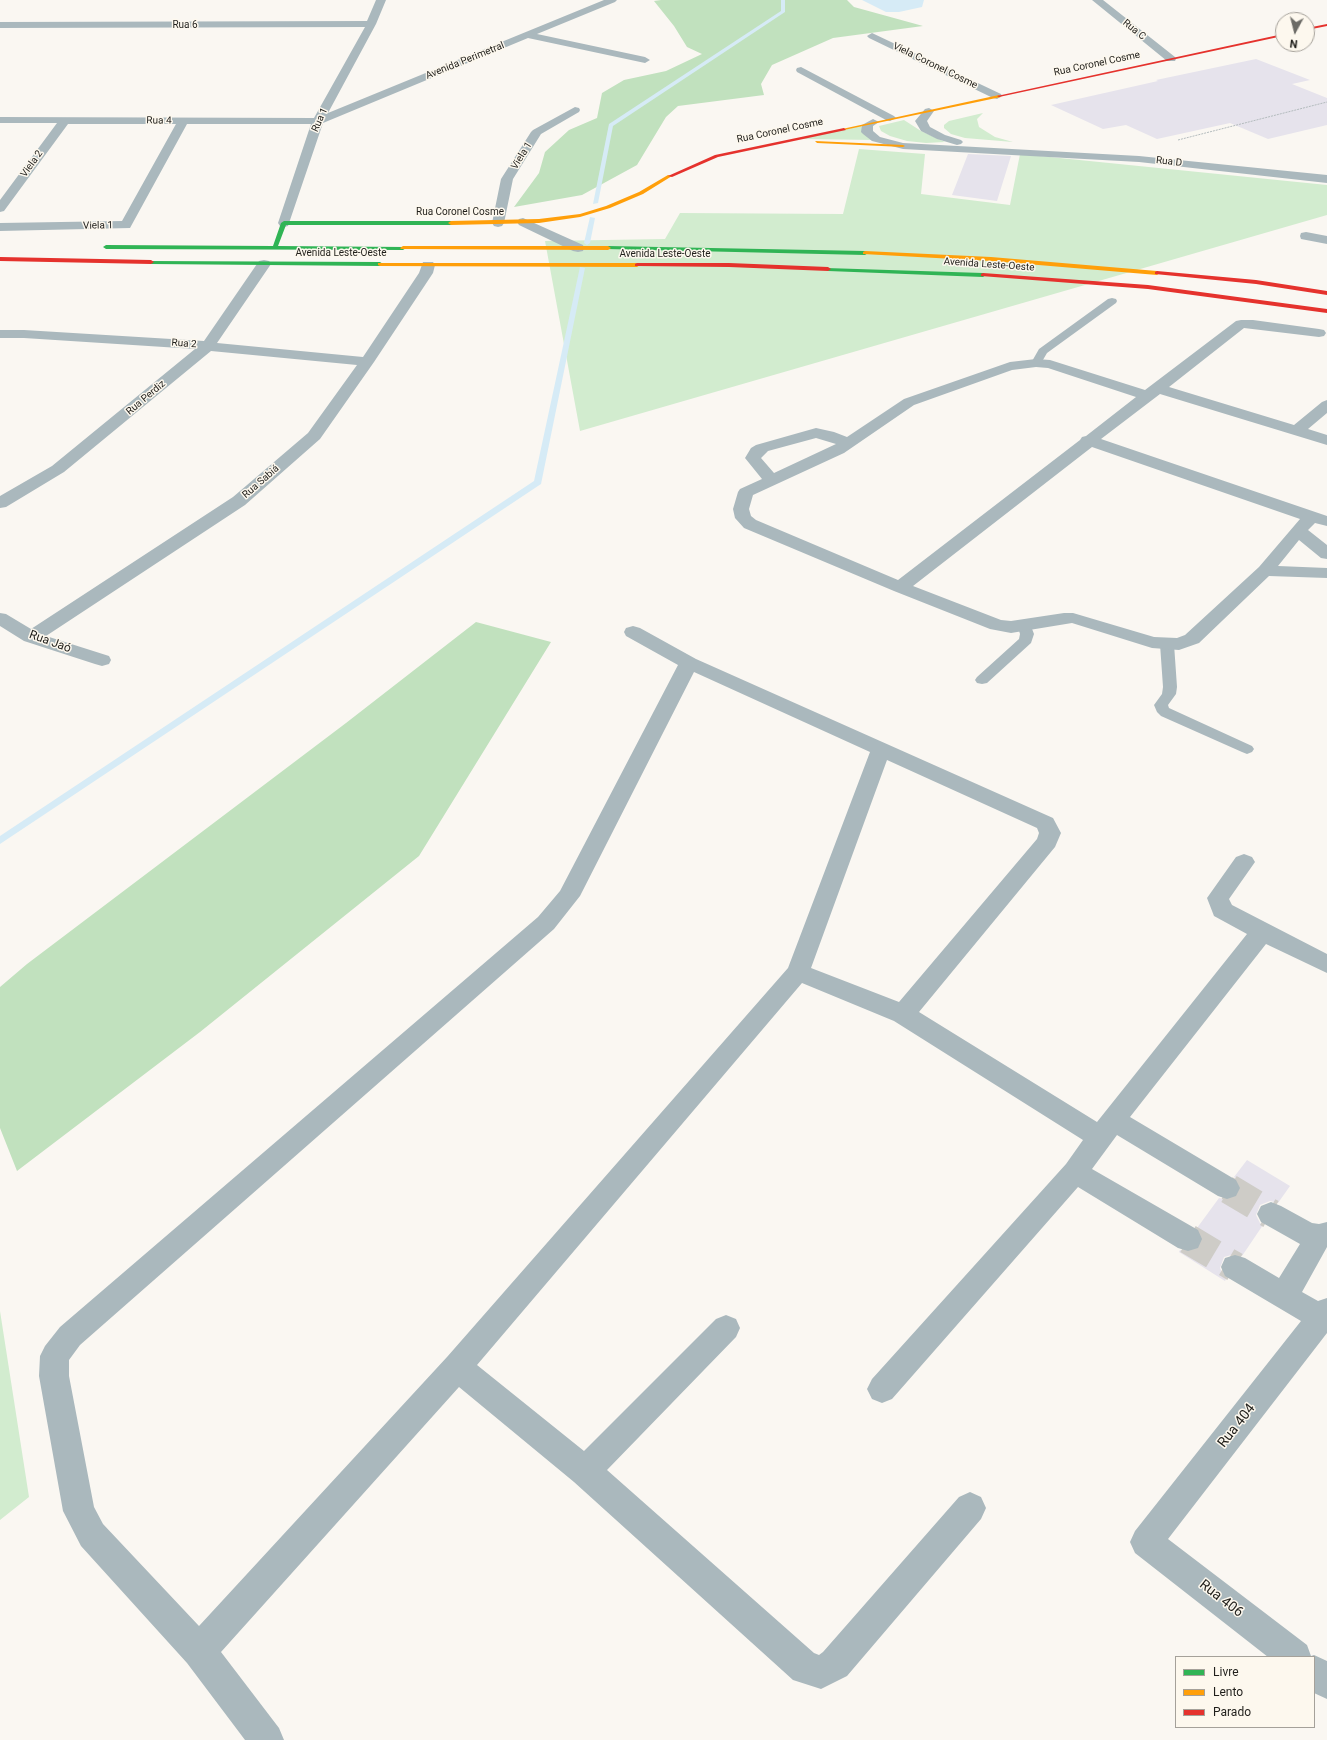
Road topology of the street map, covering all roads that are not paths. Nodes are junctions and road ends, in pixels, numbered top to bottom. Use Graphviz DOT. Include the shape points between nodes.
graph roads {
  1 [pos="381,0"];
  2 [pos="612,0"];
  3 [pos="1097,0"];
  4 [pos="371,24"];
  5 [pos="0,25"];
  6 [pos="1327,25"];
  7 [pos="1315,28"];
  8 [pos="527,35"];
  9 [pos="872,36"];
  10 [pos="1275,37"];
  11 [pos="1171,59"];
  12 [pos="645,60"];
  13 [pos="801,70"];
  14 [pos="997,96"];
  15 [pos="575,110"];
  16 [pos="929,111"];
  17 [pos="890,118"];
  18 [pos="0,120"];
  19 [pos="65,120"];
  20 [pos="182,121"];
  21 [pos="318,121"];
  22 [pos="873,122"];
  23 [pos="784,141"];
  24 [pos="903,146"];
  25 [pos="1010,151"];
  26 [pos="1327,179"];
  27 [pos="0,208"];
  28 [pos="524,222"];
  29 [pos="284,223"];
  30 [pos="498,223"];
  31 [pos="0,227"];
  32 [pos="1306,236"];
  33 [pos="1327,240"];
  34 [pos="99,247"];
  35 [pos="176,247"];
  36 [pos="275,247"];
  37 [pos="578,248"];
  38 [pos="836,252"];
  39 [pos="883,254"];
  40 [pos="0,259"];
  41 [pos="168,263"];
  42 [pos="264,264"];
  43 [pos="428,265"];
  44 [pos="833,269"];
  45 [pos="879,271"];
  46 [pos="1327,293"];
  47 [pos="1112,301"];
  48 [pos="1327,310"];
  49 [pos="0,334"];
  50 [pos="1323,334"];
  51 [pos="208,346"];
  52 [pos="368,362"];
  53 [pos="1036,363"];
  54 [pos="1153,392"];
  55 [pos="1327,405"];
  56 [pos="1296,431"];
  57 [pos="1088,440"];
  58 [pos="1327,440"];
  59 [pos="848,443"];
  60 [pos="772,481"];
  61 [pos="3,499"];
  62 [pos="1319,519"];
  63 [pos="1298,530"];
  64 [pos="1327,554"];
  65 [pos="1264,571"];
  66 [pos="1327,572"];
  67 [pos="900,586"];
  68 [pos="0,618"];
  69 [pos="1024,624"];
  70 [pos="633,632"];
  71 [pos="31,637"];
  72 [pos="1167,644"];
  73 [pos="102,660"];
  74 [pos="689,663"];
  75 [pos="982,680"];
  76 [pos="1247,749"];
  77 [pos="881,750"];
  78 [pos="1244,862"];
  79 [pos="1262,932"];
  80 [pos="1327,964"];
  81 [pos="798,972"];
  82 [pos="903,1014"];
  83 [pos="1107,1128"];
  84 [pos="1075,1172"];
  85 [pos="1227,1188"];
  86 [pos="1271,1214"];
  87 [pos="1323,1235"];
  88 [pos="1188,1239"];
  89 [pos="1235,1267"];
  90 [pos="1284,1296"];
  91 [pos="1324,1315"];
  92 [pos="726,1328"];
  93 [pos="457,1367"];
  94 [pos="882,1389"];
  95 [pos="585,1472"];
  96 [pos="970,1508"];
  97 [pos="1146,1542"];
  98 [pos="199,1652"];
  99 [pos="1294,1656"];
  100 [pos="1315,1673"];
  101 [pos="1327,1682"];
  102 [pos="267,1740"];
  1 -- 4 [label="street, Rua 1"];
  2 -- 8 [label="street, Avenida Perimetral"];
  3 -- 11 [label="street, Rua C"];
  4 -- 5 [label="street, Rua 6"];
  4 -- 21 [label="street, Rua 1"];
  6 -- 7 [label="main road"];
  8 -- 12 [label="street"];
  8 -- 21 [label="street, Avenida Perimetral"];
  9 -- 14 [label="street, Viela Coronel Cosme"];
  10 -- 11 [label="main road, Rua Coronel Cosme"];
  11 -- 14 [label="main road, Rua Coronel Cosme"];
  13 -- 17 [label="street"];
  14 -- 16 [label="main road, Rua Coronel Cosme"];
  15 -- 30 [label="street, Viela 1" via="537,132 507,179"];
  16 -- 17 [label="main road, Rua Coronel Cosme"];
  16 -- 25 [label="street, Rua D" via="921,121 925,129 941,137"];
  17 -- 22 [label="main road, Rua Coronel Cosme"];
  18 -- 19 [label="street, Rua 4"];
  19 -- 20 [label="street, Rua 4"];
  19 -- 27 [label="street, Viela 2"];
  20 -- 21 [label="street, Rua 4"];
  20 -- 31 [label="street, Viela 1" via="126,225"];
  21 -- 29 [label="street, Rua 1"];
  22 -- 23 [label="main road, Rua Coronel Cosme"];
  22 -- 24 [label="street, Rua D" via="868,125 868,132 876,139"];
  23 -- 24 [label="main road"];
  23 -- 28 [label="main road, Rua Coronel Cosme" via="717,156 677,172 641,193 608,206 580,214"];
  24 -- 25 [label="street, Rua D"];
  25 -- 26 [label="street, Rua D" via="1139,159"];
  28 -- 30 [label="main road, Rua Coronel Cosme"];
  28 -- 37 [label="street"];
  29 -- 30 [label="main road, Rua Coronel Cosme"];
  29 -- 36 [label="main road, Rua 1"];
  32 -- 33 [label="street"];
  34 -- 35 [label="main road, Avenida Leste-Oeste"];
  35 -- 36 [label="main road, Avenida Leste-Oeste"];
  35 -- 41 [label="main road"];
  36 -- 37 [label="main road, Avenida Leste-Oeste"];
  37 -- 38 [label="main road, Avenida Leste-Oeste"];
  38 -- 39 [label="main road, Avenida Leste-Oeste"];
  38 -- 44 [label="main road" via="839,263"];
  39 -- 45 [label="main road" via="869,258 866,262 868,266"];
  39 -- 46 [label="main road, Avenida Leste-Oeste" via="1099,267 1256,282"];
  40 -- 41 [label="main road, Avenida Leste-Oeste"];
  41 -- 42 [label="main road, Avenida Leste-Oeste"];
  42 -- 43 [label="main road, Avenida Leste-Oeste"];
  42 -- 51 [label="street, Rua Perdiz"];
  43 -- 44 [label="main road, Avenida Leste-Oeste" via="729,265"];
  43 -- 52 [label="street, Rua Sabiá" via="426,273"];
  44 -- 45 [label="main road, Avenida Leste-Oeste"];
  45 -- 48 [label="main road, Avenida Leste-Oeste" via="948,273 1148,287"];
  47 -- 53 [label="lane" via="1043,351"];
  49 -- 51 [label="street, Rua 2"];
  50 -- 54 [label="street" via="1241,324"];
  51 -- 52 [label="street, Rua 2"];
  51 -- 61 [label="street, Rua Perdiz" via="58,468"];
  52 -- 71 [label="street, Rua Sabiá" via="314,436 239,501"];
  53 -- 54 [label="street" via="1050,364"];
  53 -- 59 [label="street" via="1010,366 909,402"];
  54 -- 56 [label="street"];
  54 -- 57 [label="street"];
  55 -- 56 [label="street"];
  56 -- 58 [label="street"];
  57 -- 62 [label="street"];
  57 -- 67 [label="street"];
  59 -- 60 [label="street"];
  59 -- 60 [label="street" via="816,433 762,448 757,451 754,458"];
  60 -- 67 [label="street" via="746,492 741,508 743,518 750,524"];
  62 -- 63 [label="street"];
  63 -- 64 [label="street"];
  63 -- 65 [label="street"];
  65 -- 66 [label="street"];
  65 -- 72 [label="street" via="1192,639 1179,644"];
  67 -- 69 [label="street" via="997,625 1011,627"];
  68 -- 71 [label="street, Rua Jaó"];
  69 -- 72 [label="street" via="1074,618 1152,642"];
  69 -- 75 [label="lane" via="1026,640"];
  70 -- 74 [label="street"];
  71 -- 73 [label="street, Rua Jaó"];
  72 -- 76 [label="lane" via="1170,687 1169,694 1161,705 1162,709"];
  74 -- 77 [label="street"];
  74 -- 98 [label="street" via="569,896 546,923 70,1336 55,1356 54,1376 78,1511 92,1535"];
  77 -- 81 [label="street"];
  77 -- 82 [label="street" via="1045,823 1050,833 1047,842"];
  78 -- 79 [label="street" via="1218,898 1219,904 1222,910"];
  79 -- 80 [label="street"];
  79 -- 83 [label="street"];
  81 -- 82 [label="street"];
  81 -- 93 [label="street"];
  82 -- 83 [label="street"];
  83 -- 84 [label="street"];
  83 -- 85 [label="street"];
  84 -- 88 [label="street"];
  84 -- 94 [label="street"];
  86 -- 87 [label="street" via="1308,1236"];
  87 -- 90 [label="street"];
  89 -- 90 [label="street"];
  90 -- 91 [label="street"];
  91 -- 97 [label="street, Rua 404"];
  92 -- 95 [label="street"];
  93 -- 95 [label="street"];
  93 -- 98 [label="street"];
  95 -- 96 [label="street" via="805,1668 821,1672 835,1664"];
  97 -- 99 [label="street, Rua 406"];
  98 -- 102 [label="street"];
  100 -- 101 [label="street"];
}
